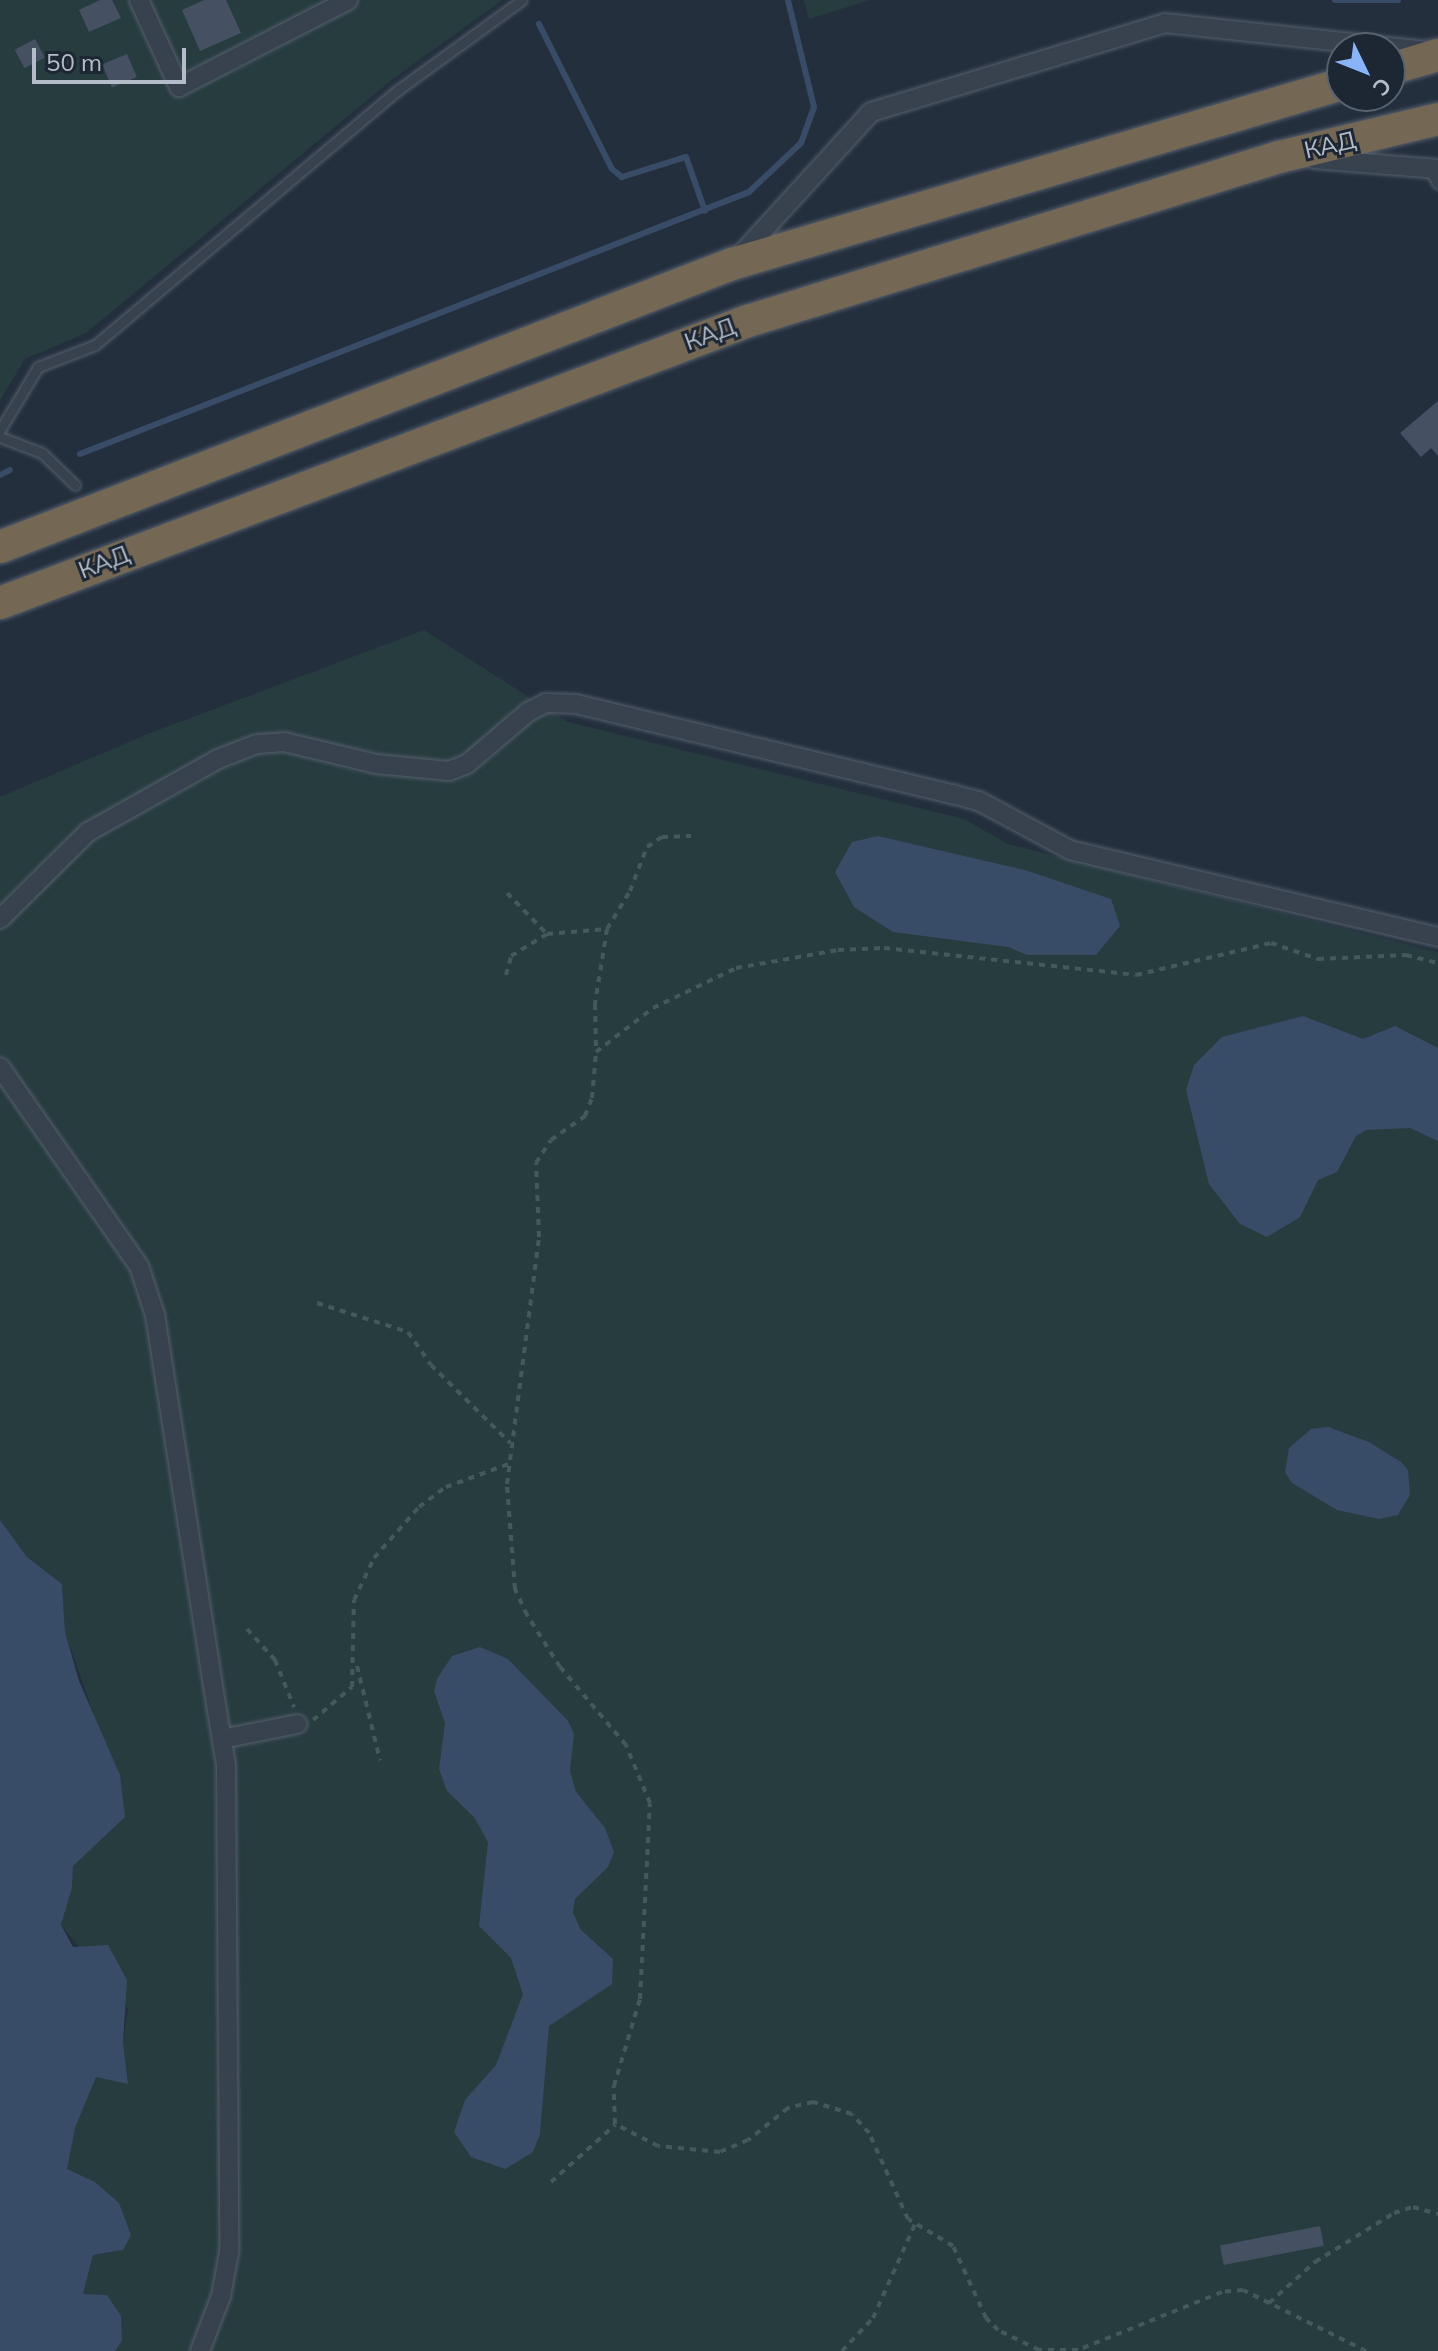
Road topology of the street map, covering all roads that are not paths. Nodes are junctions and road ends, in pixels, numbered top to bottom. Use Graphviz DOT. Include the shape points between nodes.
graph roads {
  1 [pos="139,0"];
  2 [pos="348,0"];
  3 [pos="522,0"];
  4 [pos="1438,54"];
  5 [pos="1406,64"];
  6 [pos="1326,89"];
  7 [pos="1438,119"];
  8 [pos="1279,157"];
  9 [pos="1433,167"];
  10 [pos="1438,184"];
  11 [pos="732,264"];
  12 [pos="0,430"];
  13 [pos="0,437"];
  14 [pos="75,485"];
  15 [pos="0,547"];
  16 [pos="0,603"];
  17 [pos="0,919"];
  18 [pos="1438,937"];
  19 [pos="0,1067"];
  20 [pos="298,1724"];
  21 [pos="222,1739"];
  22 [pos="200,2351"];
  1 -- 2 [label="street" via="179,87"];
  3 -- 12 [label="lane" via="398,90 95,345 38,367"];
  4 -- 5 [label="highway"];
  4 -- 11 [label="street" via="1165,23 1136,31 871,112"];
  6 -- 11 [label="highway"];
  7 -- 8 [label="highway, КАД"];
  8 -- 9 [label="street"];
  8 -- 16 [label="highway, КАД" via="748,321"];
  9 -- 10 [label="lane"];
  11 -- 15 [label="highway"];
  13 -- 14 [label="lane" via="42,453"];
  17 -- 18 [label="street" via="88,832 218,759 257,744 284,742 376,764 449,771 467,764 546,703 576,704 979,801 1070,850"];
  19 -- 21 [label="street" via="139,1266 155,1315"];
  20 -- 21 [label="street"];
  21 -- 22 [label="street" via="230,2028 229,2252 221,2296"];
}
